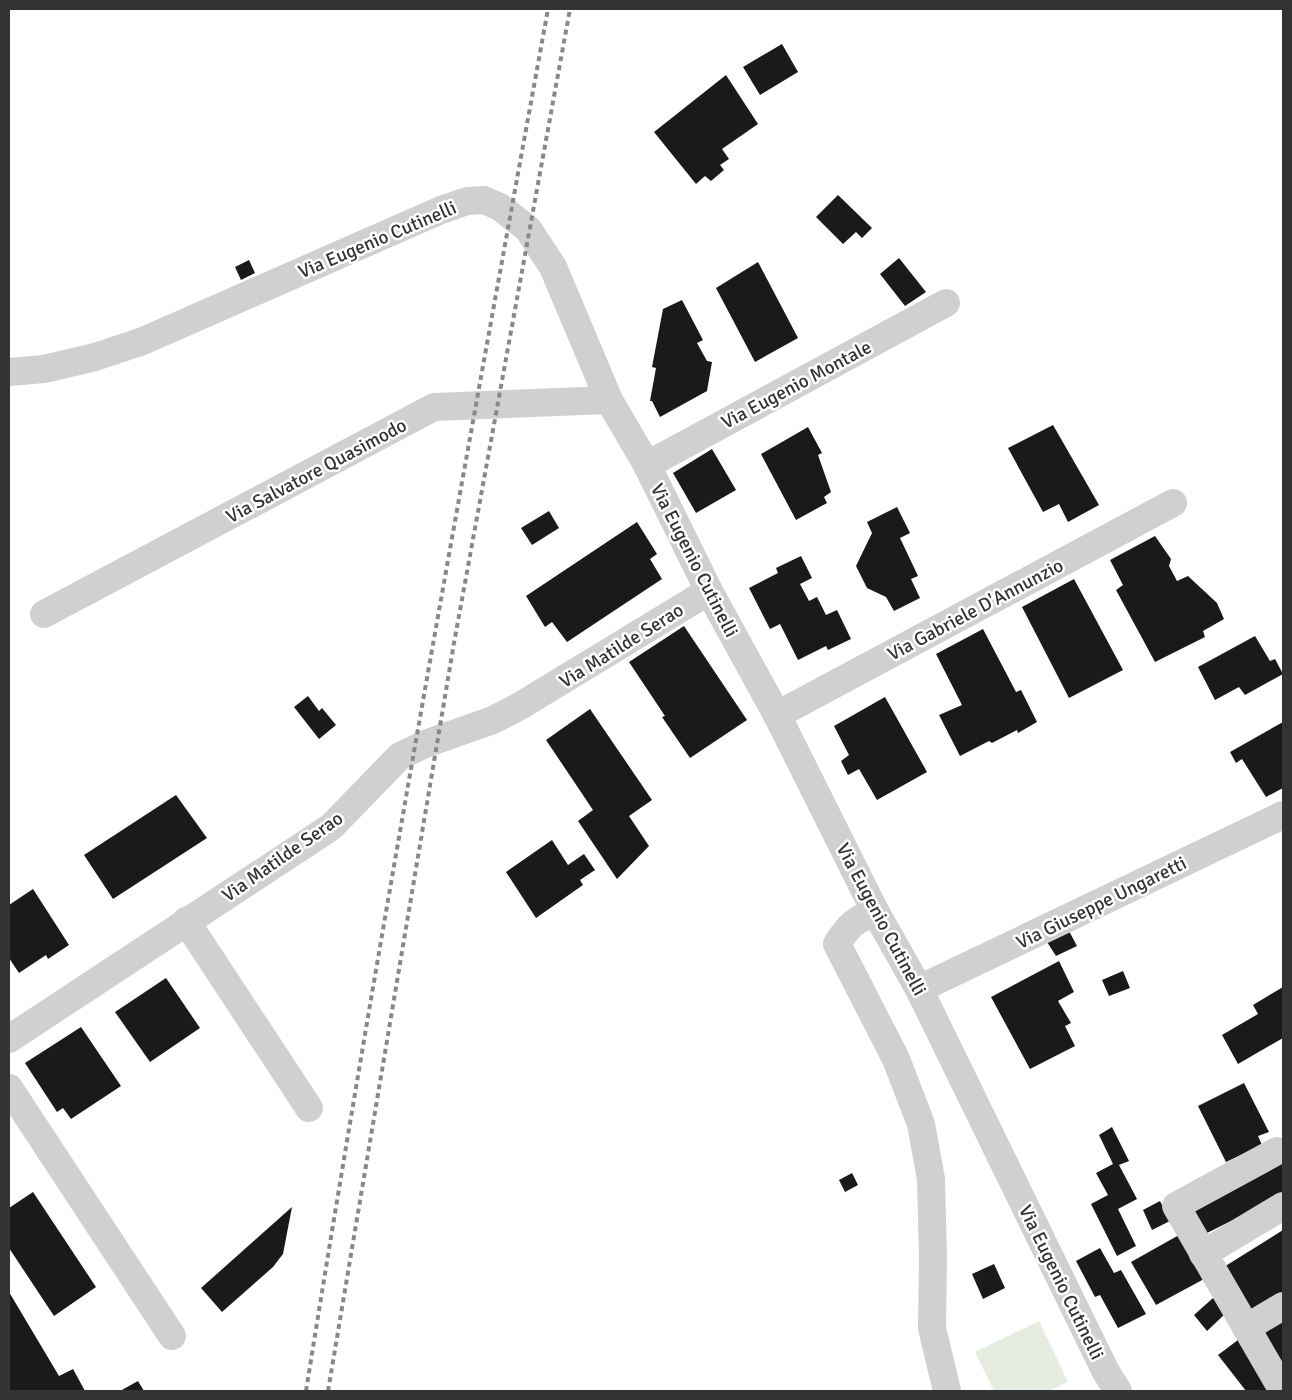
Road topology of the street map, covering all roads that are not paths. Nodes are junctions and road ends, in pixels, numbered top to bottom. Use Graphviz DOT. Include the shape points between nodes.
graph roads {
  1 [pos="946,303"];
  2 [pos="9,372"];
  3 [pos="609,400"];
  4 [pos="647,465"];
  5 [pos="1173,503"];
  6 [pos="709,590"];
  7 [pos="44,614"];
  8 [pos="777,715"];
  9 [pos="1283,815"];
  10 [pos="875,911"];
  11 [pos="186,921"];
  12 [pos="919,989"];
  13 [pos="9,1039"];
  14 [pos="9,1088"];
  15 [pos="309,1108"];
  16 [pos="1277,1151"];
  17 [pos="1283,1206"];
  18 [pos="1203,1254"];
  19 [pos="1283,1306"];
  20 [pos="1246,1328"];
  21 [pos="172,1336"];
  22 [pos="947,1391"];
  23 [pos="1118,1391"];
  24 [pos="1283,1391"];
  1 -- 4 [label="street, Via Eugenio Montale"];
  2 -- 3 [label="street, Via Eugenio Cutinelli" via="44,369 143,341 441,210 468,200 484,200 500,207 528,229 553,267"];
  3 -- 4 [label="street, Via Eugenio Cutinelli"];
  3 -- 7 [label="street, Via Salvatore Quasimodo" via="434,407"];
  4 -- 6 [label="street, Via Eugenio Cutinelli"];
  5 -- 8 [label="street, Via Gabriele D'Annunzio"];
  6 -- 8 [label="street, Via Eugenio Cutinelli"];
  6 -- 11 [label="street, Via Matilde Serao" via="520,706 493,720 400,756 331,827"];
  8 -- 10 [label="street, Via Eugenio Cutinelli"];
  9 -- 12 [label="street, Via Giuseppe Ungaretti"];
  10 -- 12 [label="street, Via Eugenio Cutinelli"];
  10 -- 22 [label="street" via="848,927 838,944 896,1059 921,1124 931,1179 932,1328"];
  11 -- 13 [label="street, Via Matilde Serao"];
  11 -- 15 [label="street"];
  12 -- 23 [label="street, Via Eugenio Cutinelli"];
  14 -- 21 [label="street"];
  16 -- 18 [label="street" via="1176,1206"];
  17 -- 18 [label="street"];
  18 -- 20 [label="street"];
  19 -- 20 [label="street"];
  20 -- 24 [label="street"];
}
